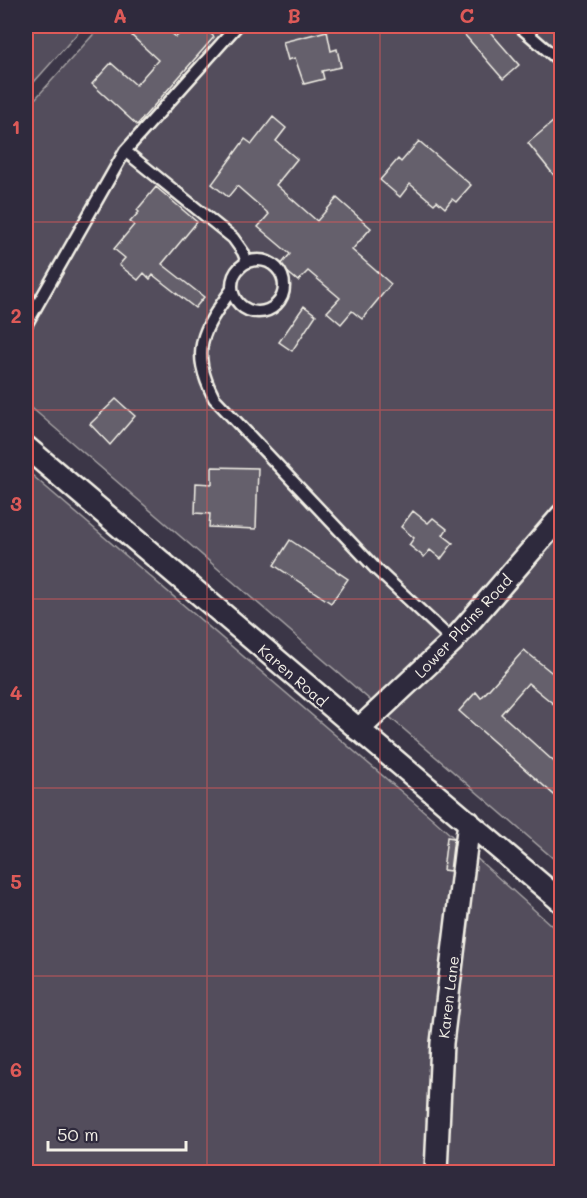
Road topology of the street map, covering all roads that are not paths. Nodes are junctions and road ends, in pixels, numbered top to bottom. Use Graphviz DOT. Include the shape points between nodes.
graph roads {
  1 [pos="237,26"];
  2 [pos="519,26"];
  3 [pos="561,63"];
  4 [pos="125,151"];
  5 [pos="247,262"];
  6 [pos="232,289"];
  7 [pos="26,324"];
  8 [pos="26,447"];
  9 [pos="561,515"];
  10 [pos="453,640"];
  11 [pos="358,730"];
  12 [pos="469,822"];
  13 [pos="561,902"];
  14 [pos="436,1173"];
  1 -- 4 [label="lane"];
  2 -- 3 [label="lane"];
  4 -- 5 [label="lane" via="232,238"];
  4 -- 7 [label="lane"];
  5 -- 6 [label="lane" via="234,275"];
  5 -- 6 [label="lane" via="261,260 277,268 282,276 282,298 265,312 256,313 239,305"];
  6 -- 10 [label="lane" via="206,324 200,351 205,380 214,398 376,568"];
  8 -- 11 [label="street, Karen Road"];
  9 -- 10 [label="street, Lower Plains Road"];
  10 -- 11 [label="street, Lower Plains Road"];
  11 -- 12 [label="street, Karen Road"];
  12 -- 13 [label="street, Karen Road"];
  12 -- 14 [label="street, Karen Lane" via="442,1043"];
}
